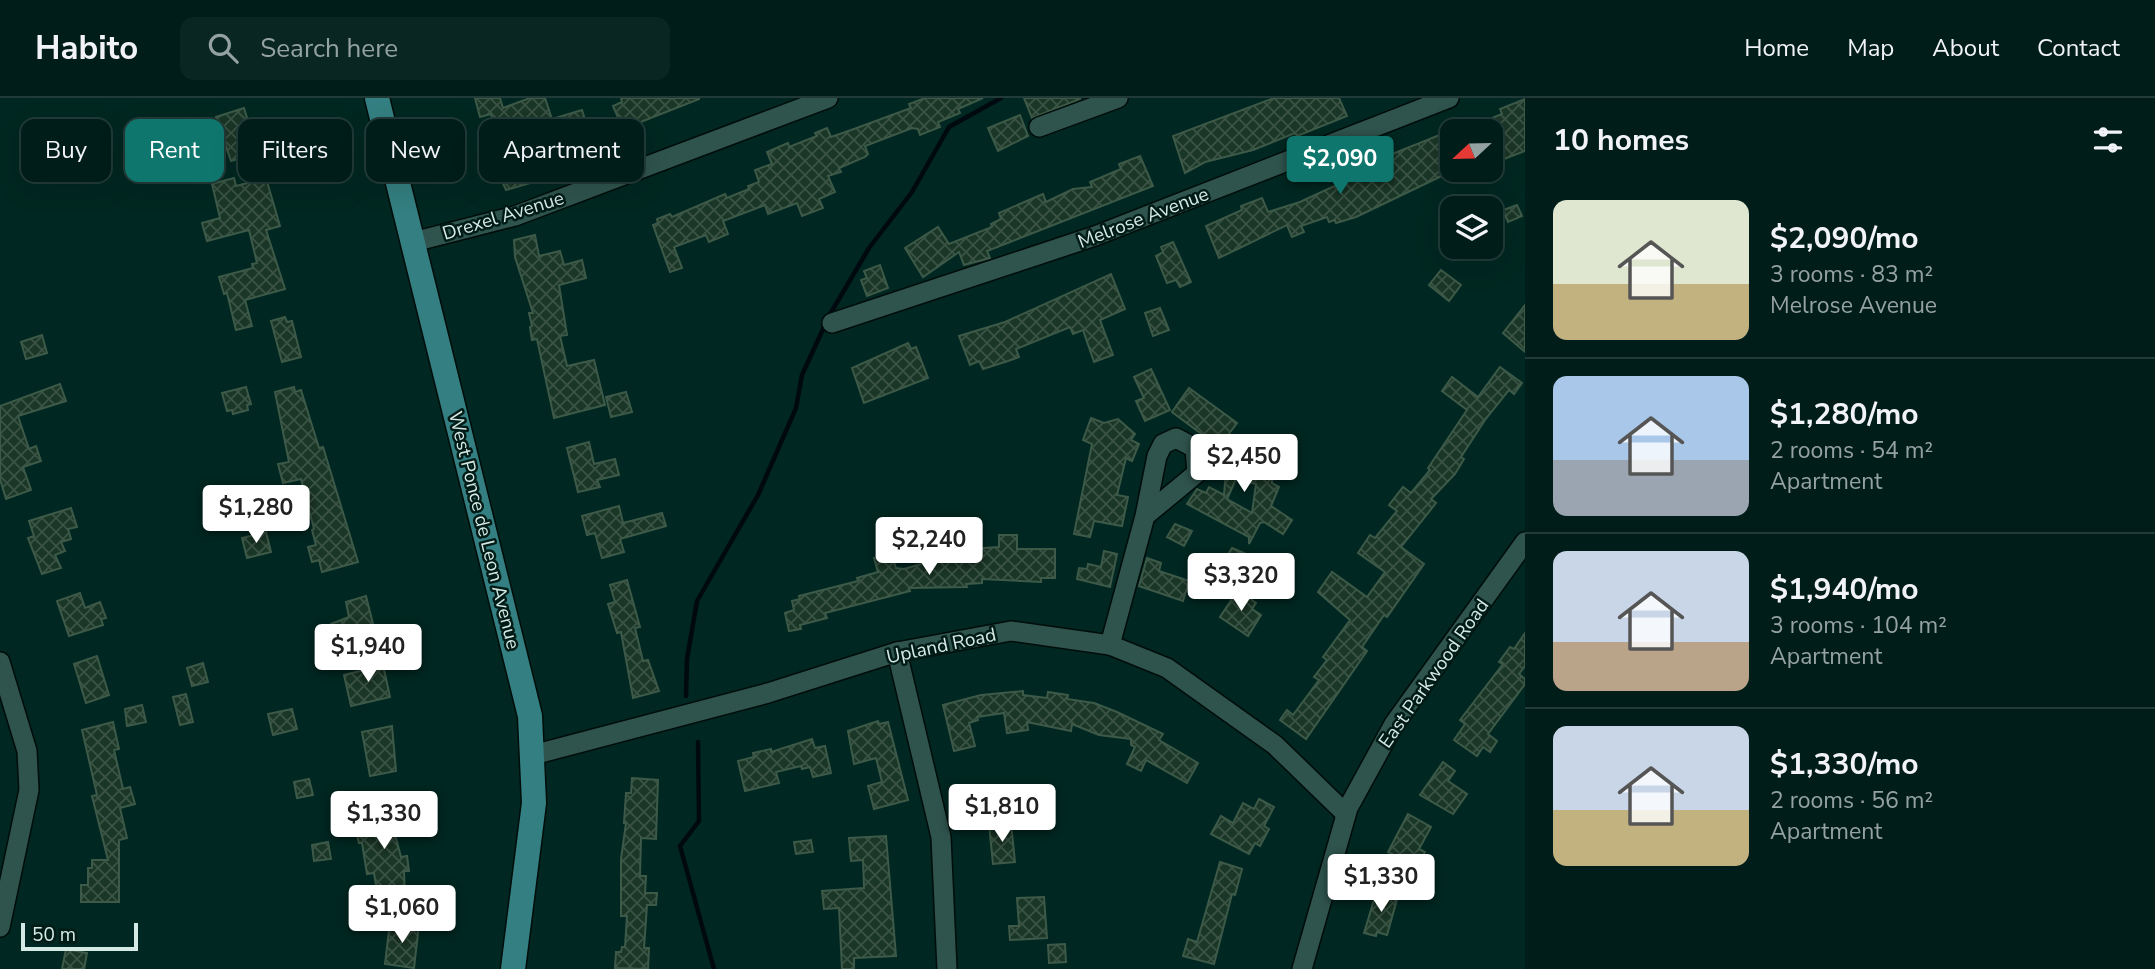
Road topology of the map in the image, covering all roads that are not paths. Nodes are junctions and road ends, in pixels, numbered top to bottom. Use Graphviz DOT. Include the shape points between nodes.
graph roads {
  1 [pos="377,98"];
  2 [pos="828,98"];
  3 [pos="1118,98"];
  4 [pos="1449,98"];
  5 [pos="1039,127"];
  6 [pos="413,242"];
  7 [pos="832,323"];
  8 [pos="1145,516"];
  9 [pos="1525,542"];
  10 [pos="1110,645"];
  11 [pos="897,652"];
  12 [pos="0,662"];
  13 [pos="533,755"];
  14 [pos="1346,814"];
  15 [pos="0,927"];
  16 [pos="513,969"];
  17 [pos="947,969"];
  18 [pos="1302,969"];
  1 -- 6 [label="main road, West Ponce de Leon Avenue"];
  2 -- 6 [label="street, Drexel Avenue" via="515,216"];
  3 -- 5 [label="street"];
  4 -- 7 [label="street, Melrose Avenue" via="1095,236"];
  6 -- 13 [label="main road, West Ponce de Leon Avenue" via="516,652"];
  8 -- 10 [label="street"];
  9 -- 14 [label="street, East Parkwood Road" via="1394,724"];
  10 -- 11 [label="street, Upland Road" via="1011,631"];
  10 -- 14 [label="street, Upland Road" via="1167,668 1275,744"];
  11 -- 13 [label="street, Upland Road" via="768,694"];
  11 -- 17 [label="street" via="940,837"];
  12 -- 15 [label="street" via="25,744 29,790"];
  13 -- 16 [label="main road, West Ponce de Leon Avenue" via="531,830"];
  14 -- 18 [label="street, East Parkwood Road"];
}
